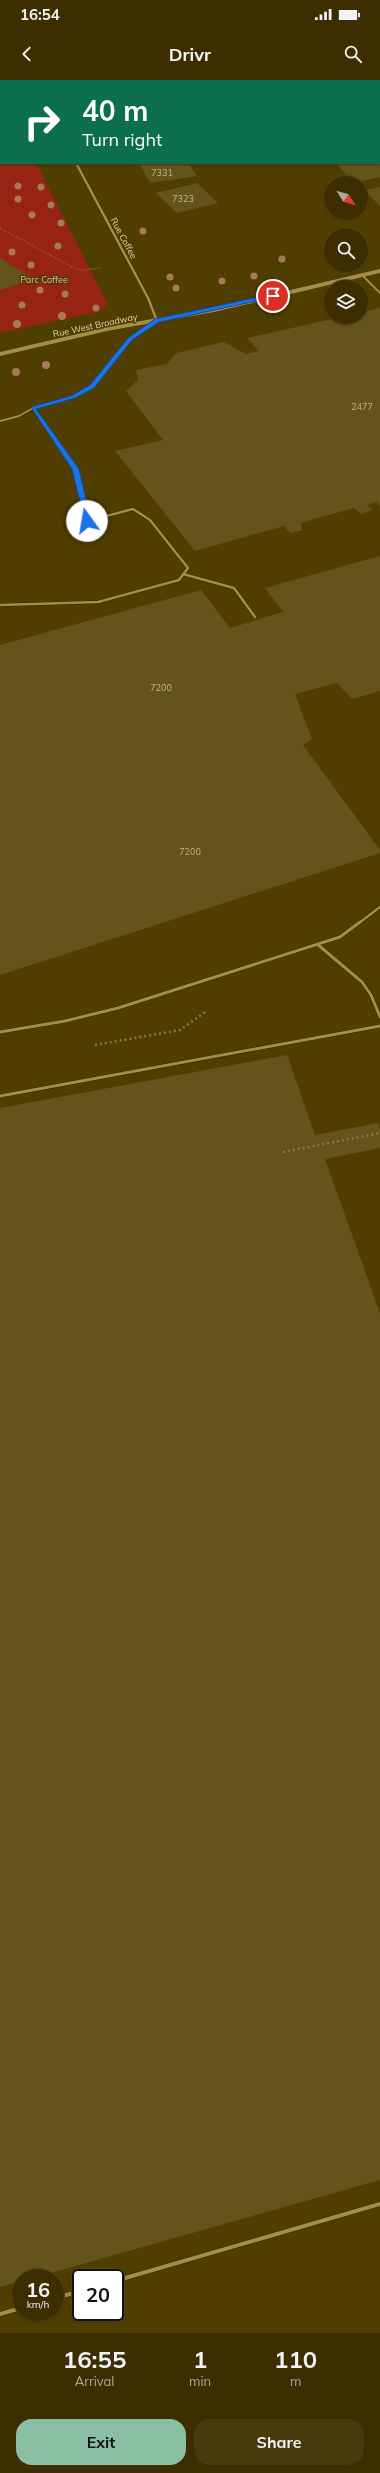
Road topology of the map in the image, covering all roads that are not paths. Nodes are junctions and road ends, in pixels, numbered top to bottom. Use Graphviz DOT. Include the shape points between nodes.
graph roads {
  1 [pos="77,164"];
  2 [pos="380,271"];
  3 [pos="362,275"];
  4 [pos="380,293"];
  5 [pos="157,321"];
  6 [pos="0,354"];
  7 [pos="33,408"];
  8 [pos="0,421"];
  9 [pos="183,574"];
  10 [pos="0,605"];
  11 [pos="255,617"];
  12 [pos="380,907"];
  13 [pos="316,944"];
  14 [pos="380,1017"];
  15 [pos="380,1026"];
  16 [pos="0,1032"];
  17 [pos="0,1096"];
  18 [pos="380,2204"];
  19 [pos="124,2278"];
  20 [pos="12,2311"];
  21 [pos="0,2314"];
  1 -- 5 [label="street, Rue Coffee" via="148,298"];
  2 -- 3 [label="street, Rue West Broadway"];
  3 -- 4 [label="lane"];
  3 -- 5 [label="street, Rue West Broadway"];
  5 -- 6 [label="street, Rue West Broadway" via="107,329"];
  5 -- 7 [label="lane" via="130,339 92,386 73,397"];
  7 -- 8 [label="lane" via="19,416"];
  7 -- 9 [label="lane" via="76,469 87,521 133,509 142,513 188,568"];
  9 -- 10 [label="lane" via="179,580 98,602"];
  9 -- 11 [label="lane" via="234,588"];
  12 -- 13 [label="lane" via="340,937"];
  13 -- 14 [label="lane" via="337,963 360,978 368,989"];
  13 -- 16 [label="lane" via="118,1008 66,1021"];
  15 -- 17 [label="lane"];
  18 -- 19 [label="lane"];
  20 -- 21 [label="lane"];
}
